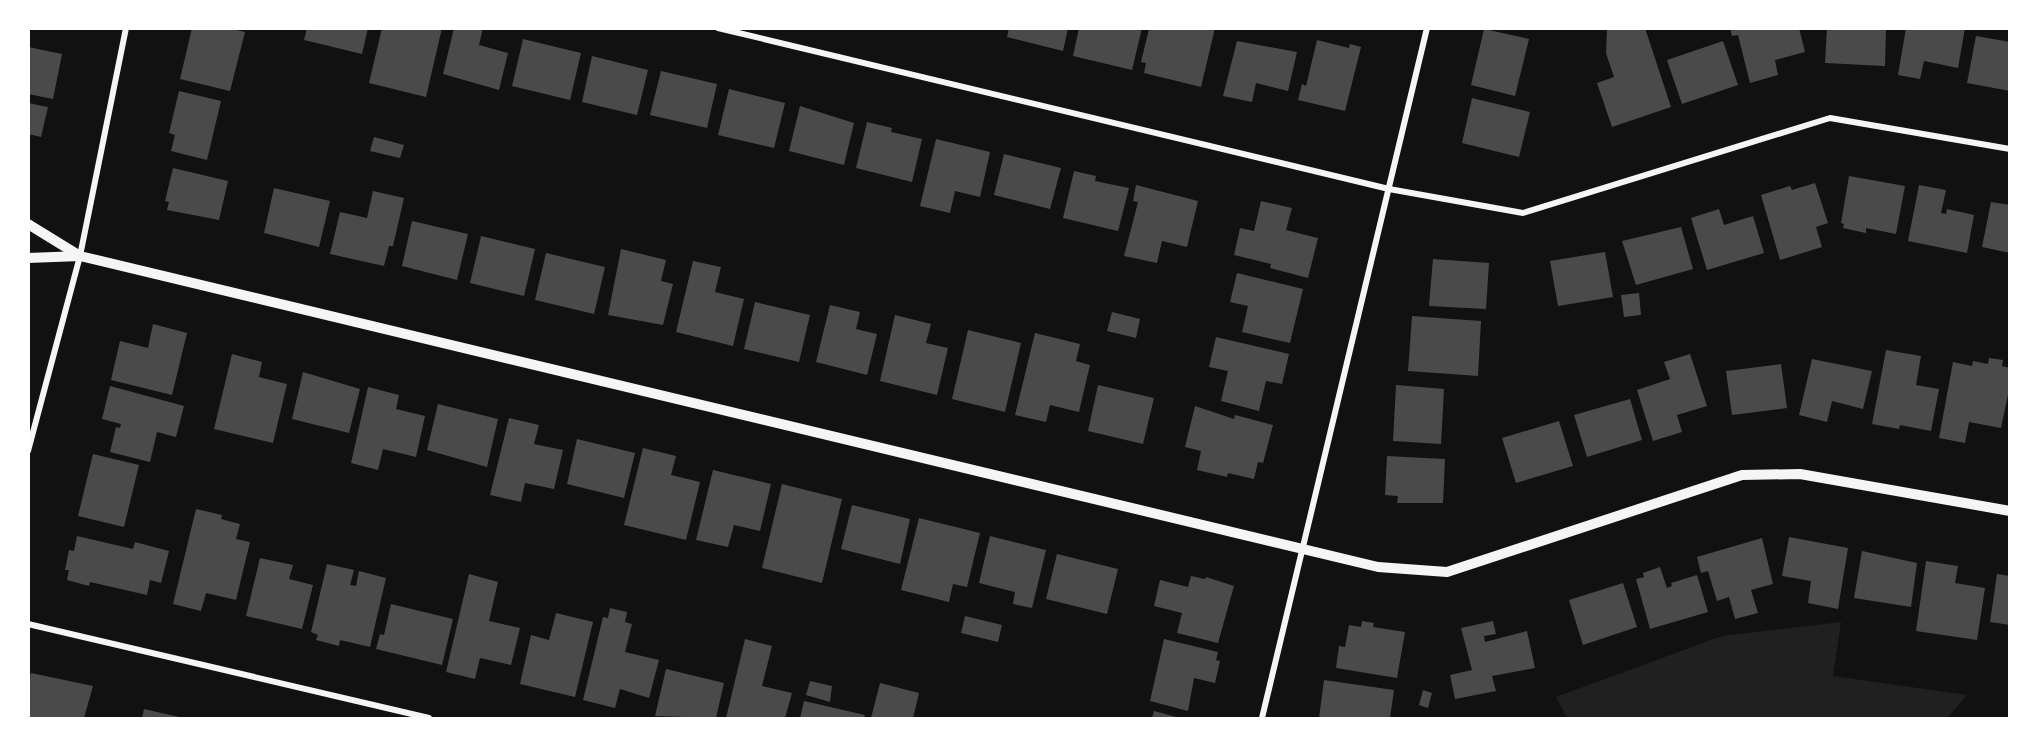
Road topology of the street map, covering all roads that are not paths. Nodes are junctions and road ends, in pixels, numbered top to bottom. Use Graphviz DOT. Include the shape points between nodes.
graph roads {
  1 [pos="126,28"];
  2 [pos="718,28"];
  3 [pos="1427,28"];
  4 [pos="2010,149"];
  5 [pos="1389,189"];
  6 [pos="28,224"];
  7 [pos="80,256"];
  8 [pos="28,258"];
  9 [pos="28,451"];
  10 [pos="2010,511"];
  11 [pos="1301,550"];
  12 [pos="28,624"];
  13 [pos="429,718"];
  14 [pos="1262,718"];
  1 -- 7 [label="street"];
  2 -- 5 [label="street"];
  3 -- 5 [label="street"];
  4 -- 5 [label="street" via="1830,118 1523,213"];
  5 -- 11 [label="street"];
  6 -- 7 [label="street"];
  7 -- 8 [label="street"];
  7 -- 9 [label="street"];
  7 -- 11 [label="street"];
  10 -- 11 [label="street" via="1800,474 1742,475 1447,572 1378,567"];
  11 -- 14 [label="street"];
  12 -- 13 [label="street"];
}
